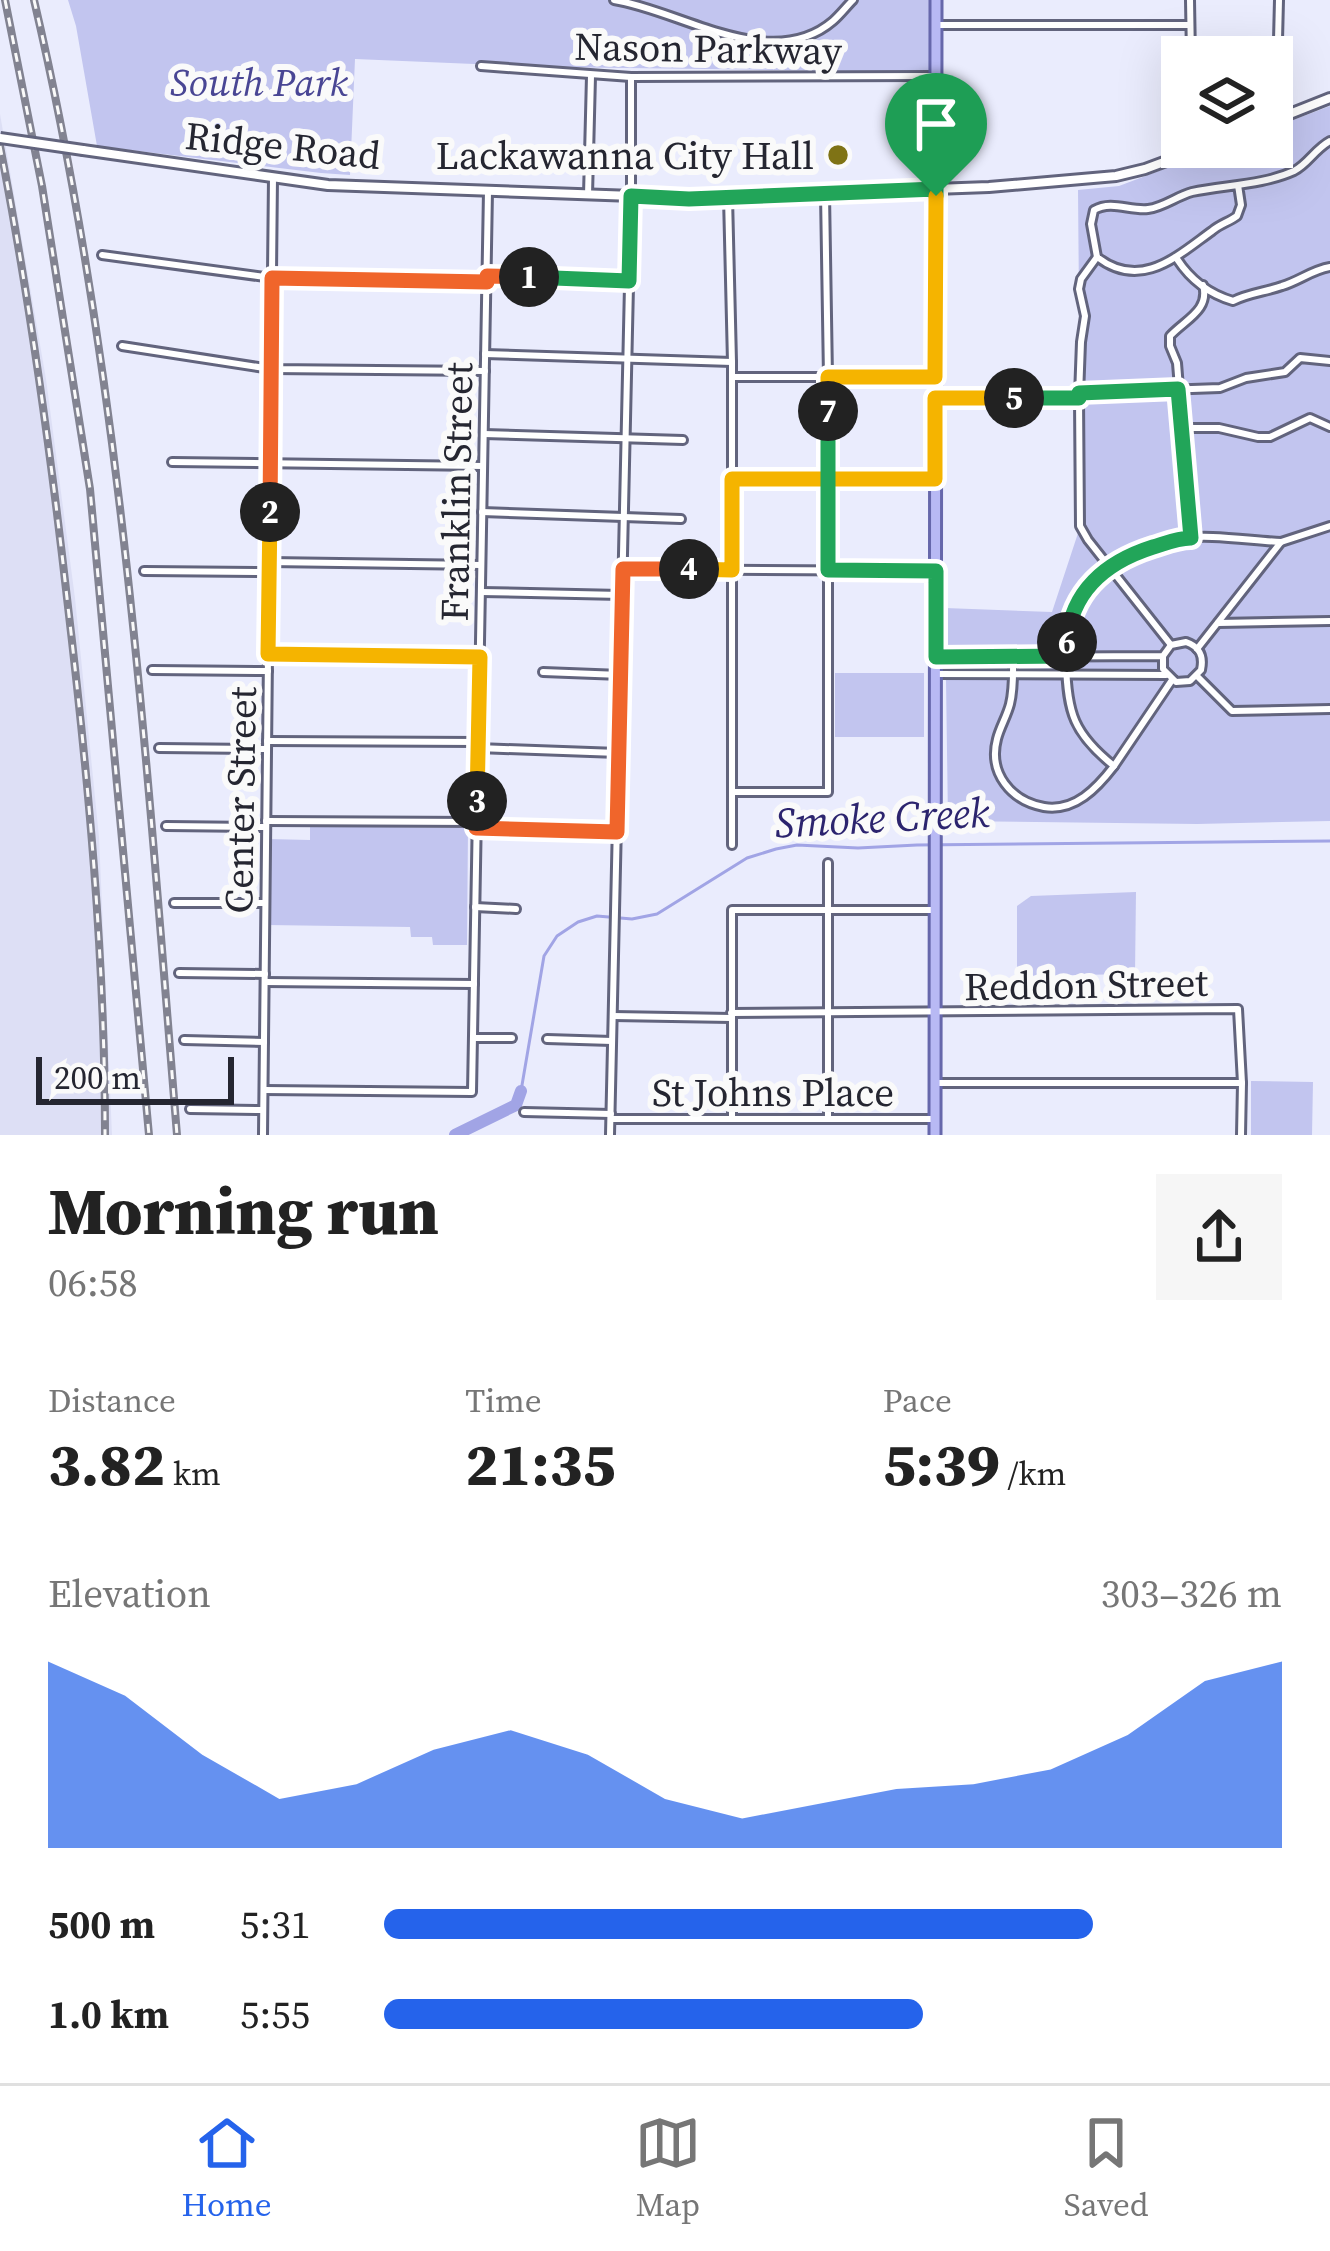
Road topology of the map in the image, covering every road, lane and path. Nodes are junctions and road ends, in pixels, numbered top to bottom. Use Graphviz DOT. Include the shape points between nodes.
graph roads {
  1 [pos="614,0"];
  2 [pos="853,0"];
  3 [pos="936,0"];
  4 [pos="1190,0"];
  5 [pos="1279,0"];
  6 [pos="1190,25"];
  7 [pos="935,26"];
  8 [pos="1190,36"];
  9 [pos="1278,36"];
  10 [pos="481,66"];
  11 [pos="591,76"];
  12 [pos="935,76"];
  13 [pos="631,77"];
  14 [pos="1330,98"];
  15 [pos="1293,113"];
  16 [pos="0,138"];
  17 [pos="1330,141"];
  18 [pos="1161,163"];
  19 [pos="273,177"];
  20 [pos="1238,185"];
  21 [pos="936,189"];
  22 [pos="488,191"];
  23 [pos="825,194"];
  24 [pos="588,195"];
  25 [pos="631,196"];
  26 [pos="728,197"];
  27 [pos="102,255"];
  28 [pos="1097,257"];
  29 [pos="1176,259"];
  30 [pos="1330,267"];
  31 [pos="272,278"];
  32 [pos="487,279"];
  33 [pos="629,281"];
  34 [pos="1203,285"];
  35 [pos="122,346"];
  36 [pos="485,354"];
  37 [pos="627,360"];
  38 [pos="1330,361"];
  39 [pos="732,362"];
  40 [pos="271,369"];
  41 [pos="485,371"];
  42 [pos="732,377"];
  43 [pos="828,377"];
  44 [pos="935,377"];
  45 [pos="1178,389"];
  46 [pos="1078,396"];
  47 [pos="935,398"];
  48 [pos="1330,427"];
  49 [pos="1181,428"];
  50 [pos="484,434"];
  51 [pos="626,439"];
  52 [pos="683,440"];
  53 [pos="172,462"];
  54 [pos="270,463"];
  55 [pos="483,466"];
  56 [pos="732,479"];
  57 [pos="828,479"];
  58 [pos="935,479"];
  59 [pos="482,512"];
  60 [pos="624,517"];
  61 [pos="681,519"];
  62 [pos="1330,526"];
  63 [pos="1191,538"];
  64 [pos="1281,542"];
  65 [pos="269,562"];
  66 [pos="482,565"];
  67 [pos="1110,566"];
  68 [pos="623,569"];
  69 [pos="732,570"];
  70 [pos="828,570"];
  71 [pos="144,571"];
  72 [pos="936,571"];
  73 [pos="269,572"];
  74 [pos="481,592"];
  75 [pos="622,596"];
  76 [pos="1330,622"];
  77 [pos="1217,623"];
  78 [pos="1172,645"];
  79 [pos="1197,649"];
  80 [pos="268,654"];
  81 [pos="1012,656"];
  82 [pos="1066,656"];
  83 [pos="1163,656"];
  84 [pos="480,657"];
  85 [pos="936,657"];
  86 [pos="152,670"];
  87 [pos="268,671"];
  88 [pos="543,672"];
  89 [pos="936,674"];
  90 [pos="1013,674"];
  91 [pos="1066,674"];
  92 [pos="620,675"];
  93 [pos="1197,676"];
  94 [pos="1169,678"];
  95 [pos="1330,709"];
  96 [pos="267,745"];
  97 [pos="478,745"];
  98 [pos="159,748"];
  99 [pos="619,753"];
  100 [pos="1114,766"];
  101 [pos="732,792"];
  102 [pos="266,824"];
  103 [pos="477,825"];
  104 [pos="166,826"];
  105 [pos="617,832"];
  106 [pos="732,845"];
  107 [pos="828,863"];
  108 [pos="174,903"];
  109 [pos="266,903"];
  110 [pos="475,908"];
  111 [pos="517,908"];
  112 [pos="828,910"];
  113 [pos="935,910"];
  114 [pos="179,973"];
  115 [pos="265,978"];
  116 [pos="474,984"];
  117 [pos="829,1013"];
  118 [pos="934,1013"];
  119 [pos="731,1015"];
  120 [pos="613,1016"];
  121 [pos="473,1038"];
  122 [pos="512,1038"];
  123 [pos="547,1039"];
  124 [pos="184,1040"];
  125 [pos="612,1040"];
  126 [pos="264,1042"];
  127 [pos="934,1083"];
  128 [pos="1242,1083"];
  129 [pos="264,1090"];
  130 [pos="190,1109"];
  131 [pos="263,1110"];
  132 [pos="524,1112"];
  133 [pos="610,1117"];
  134 [pos="732,1119"];
  135 [pos="828,1119"];
  136 [pos="935,1120"];
  137 [pos="263,1135"];
  138 [pos="610,1135"];
  139 [pos="935,1135"];
  140 [pos="1241,1135"];
  1 -- 2 [label="street" via="776,41 817,32"];
  3 -- 7 [label="main road"];
  4 -- 6 [label="street"];
  5 -- 9 [label="street"];
  6 -- 7 [label="street"];
  6 -- 8 [label="street"];
  7 -- 12 [label="main road"];
  10 -- 11 [label="street, Nason Parkway"];
  11 -- 13 [label="street, Nason Parkway"];
  11 -- 24 [label="street"];
  12 -- 13 [label="street, Nason Parkway"];
  12 -- 21 [label="main road"];
  13 -- 25 [label="street"];
  14 -- 15 [label="main road"];
  16 -- 19 [label="main road, Ridge Road, bridge"];
  17 -- 20 [label="street" via="1295,170"];
  18 -- 21 [label="main road, Ridge Road" via="1116,176"];
  19 -- 22 [label="main road, Ridge Road"];
  19 -- 31 [label="street, Center Street"];
  20 -- 28 [label="street" via="1144,210 1100,205 1091,224"];
  20 -- 29 [label="street" via="1237,216"];
  21 -- 23 [label="main road, Ridge Road"];
  21 -- 44 [label="main road"];
  22 -- 24 [label="main road, Ridge Road"];
  22 -- 32 [label="street, Franklin Street"];
  23 -- 26 [label="main road, Ridge Road"];
  23 -- 43 [label="street"];
  24 -- 25 [label="main road, Ridge Road"];
  25 -- 26 [label="main road, Ridge Road"];
  25 -- 33 [label="street"];
  26 -- 39 [label="street"];
  27 -- 31 [label="street"];
  28 -- 29 [label="street" via="1143,271"];
  28 -- 46 [label="street" via="1079,290 1085,316"];
  29 -- 34 [label="street"];
  30 -- 34 [label="street" via="1233,301"];
  31 -- 32 [label="street"];
  31 -- 40 [label="street, Center Street"];
  32 -- 33 [label="street"];
  32 -- 36 [label="street, Franklin Street"];
  33 -- 37 [label="street"];
  34 -- 45 [label="street" via="1204,304 1170,336"];
  35 -- 40 [label="street"];
  36 -- 37 [label="street"];
  36 -- 41 [label="street, Franklin Street"];
  37 -- 39 [label="street"];
  37 -- 51 [label="street"];
  38 -- 45 [label="street" via="1300,358 1271,376"];
  39 -- 42 [label="street"];
  40 -- 41 [label="street"];
  40 -- 54 [label="street, Center Street"];
  41 -- 50 [label="street, Franklin Street"];
  42 -- 43 [label="street"];
  42 -- 56 [label="street"];
  43 -- 44 [label="street"];
  43 -- 57 [label="street"];
  44 -- 47 [label="main road"];
  45 -- 46 [label="street"];
  45 -- 49 [label="street"];
  46 -- 47 [label="street"];
  46 -- 67 [label="street" via="1080,526"];
  47 -- 58 [label="main road"];
  48 -- 49 [label="street" via="1310,418 1270,437"];
  49 -- 63 [label="street"];
  50 -- 51 [label="street"];
  50 -- 55 [label="street, Franklin Street"];
  51 -- 52 [label="street"];
  51 -- 60 [label="street"];
  53 -- 54 [label="street"];
  54 -- 55 [label="street"];
  54 -- 65 [label="street, Center Street"];
  55 -- 59 [label="street, Franklin Street"];
  56 -- 57 [label="street"];
  56 -- 69 [label="street"];
  57 -- 58 [label="street"];
  57 -- 70 [label="street"];
  58 -- 72 [label="main road"];
  59 -- 60 [label="street"];
  59 -- 66 [label="street, Franklin Street"];
  60 -- 61 [label="street"];
  60 -- 68 [label="street"];
  62 -- 64 [label="street"];
  63 -- 64 [label="street"];
  63 -- 67 [label="street"];
  64 -- 77 [label="street"];
  65 -- 66 [label="street"];
  65 -- 73 [label="street, Center Street"];
  66 -- 74 [label="street, Franklin Street"];
  67 -- 78 [label="street"];
  67 -- 82 [label="street" via="1071,614"];
  68 -- 69 [label="street"];
  68 -- 75 [label="street"];
  69 -- 70 [label="street"];
  69 -- 101 [label="street"];
  70 -- 72 [label="street"];
  70 -- 101 [label="street" via="828,792"];
  71 -- 73 [label="street"];
  72 -- 85 [label="main road"];
  73 -- 80 [label="street, Center Street"];
  74 -- 75 [label="street"];
  74 -- 84 [label="street, Franklin Street"];
  75 -- 92 [label="street"];
  76 -- 77 [label="street"];
  77 -- 79 [label="street"];
  78 -- 79 [label="street"];
  78 -- 83 [label="street"];
  79 -- 93 [label="street"];
  80 -- 84 [label="street"];
  80 -- 87 [label="street, Center Street"];
  81 -- 82 [label="street"];
  81 -- 85 [label="street"];
  81 -- 90 [label="street"];
  82 -- 83 [label="street"];
  82 -- 91 [label="street"];
  83 -- 94 [label="street"];
  84 -- 97 [label="street, Franklin Street"];
  85 -- 89 [label="main road"];
  86 -- 87 [label="street"];
  87 -- 96 [label="street, Center Street"];
  88 -- 92 [label="street"];
  89 -- 90 [label="street"];
  89 -- 113 [label="main road"];
  90 -- 91 [label="street"];
  90 -- 100 [label="street" via="995,744 995,763 1012,794 1047,808 1072,804"];
  91 -- 94 [label="street"];
  91 -- 100 [label="street" via="1070,711 1089,746"];
  92 -- 99 [label="street"];
  93 -- 94 [label="street"];
  93 -- 95 [label="street" via="1232,710"];
  94 -- 100 [label="street"];
  96 -- 97 [label="street"];
  96 -- 98 [label="street"];
  96 -- 102 [label="street, Center Street"];
  97 -- 99 [label="street"];
  97 -- 103 [label="street, Franklin Street"];
  99 -- 105 [label="street"];
  101 -- 106 [label="street"];
  102 -- 103 [label="street"];
  102 -- 104 [label="street"];
  102 -- 109 [label="street, Center Street"];
  103 -- 105 [label="street"];
  103 -- 110 [label="street, Franklin Street"];
  105 -- 120 [label="street"];
  107 -- 112 [label="street"];
  108 -- 109 [label="street"];
  109 -- 115 [label="street, Center Street"];
  110 -- 111 [label="street"];
  110 -- 116 [label="street, Franklin Street"];
  112 -- 113 [label="street"];
  112 -- 117 [label="street"];
  112 -- 119 [label="street" via="732,910"];
  113 -- 118 [label="main road"];
  114 -- 115 [label="street"];
  115 -- 116 [label="street"];
  115 -- 126 [label="street, Center Street"];
  116 -- 121 [label="street, Franklin Street"];
  117 -- 118 [label="street, Reddon Street"];
  117 -- 119 [label="street, Reddon Street"];
  117 -- 135 [label="street"];
  118 -- 127 [label="main road"];
  118 -- 128 [label="street, Reddon Street" via="1238,1009"];
  119 -- 120 [label="street, Reddon Street"];
  119 -- 134 [label="street"];
  120 -- 125 [label="street"];
  121 -- 122 [label="street"];
  121 -- 129 [label="street, Franklin Street" via="472,1092"];
  123 -- 125 [label="street"];
  124 -- 126 [label="street"];
  125 -- 133 [label="street"];
  126 -- 129 [label="street, Center Street"];
  127 -- 128 [label="street"];
  127 -- 136 [label="main road"];
  128 -- 140 [label="street"];
  129 -- 131 [label="street, Center Street"];
  130 -- 131 [label="street"];
  131 -- 137 [label="street, Center Street"];
  132 -- 133 [label="street, St Johns Place"];
  133 -- 134 [label="street, St Johns Place"];
  133 -- 138 [label="street"];
  134 -- 135 [label="street, St Johns Place"];
  135 -- 136 [label="street, St Johns Place"];
  136 -- 139 [label="main road"];
}
